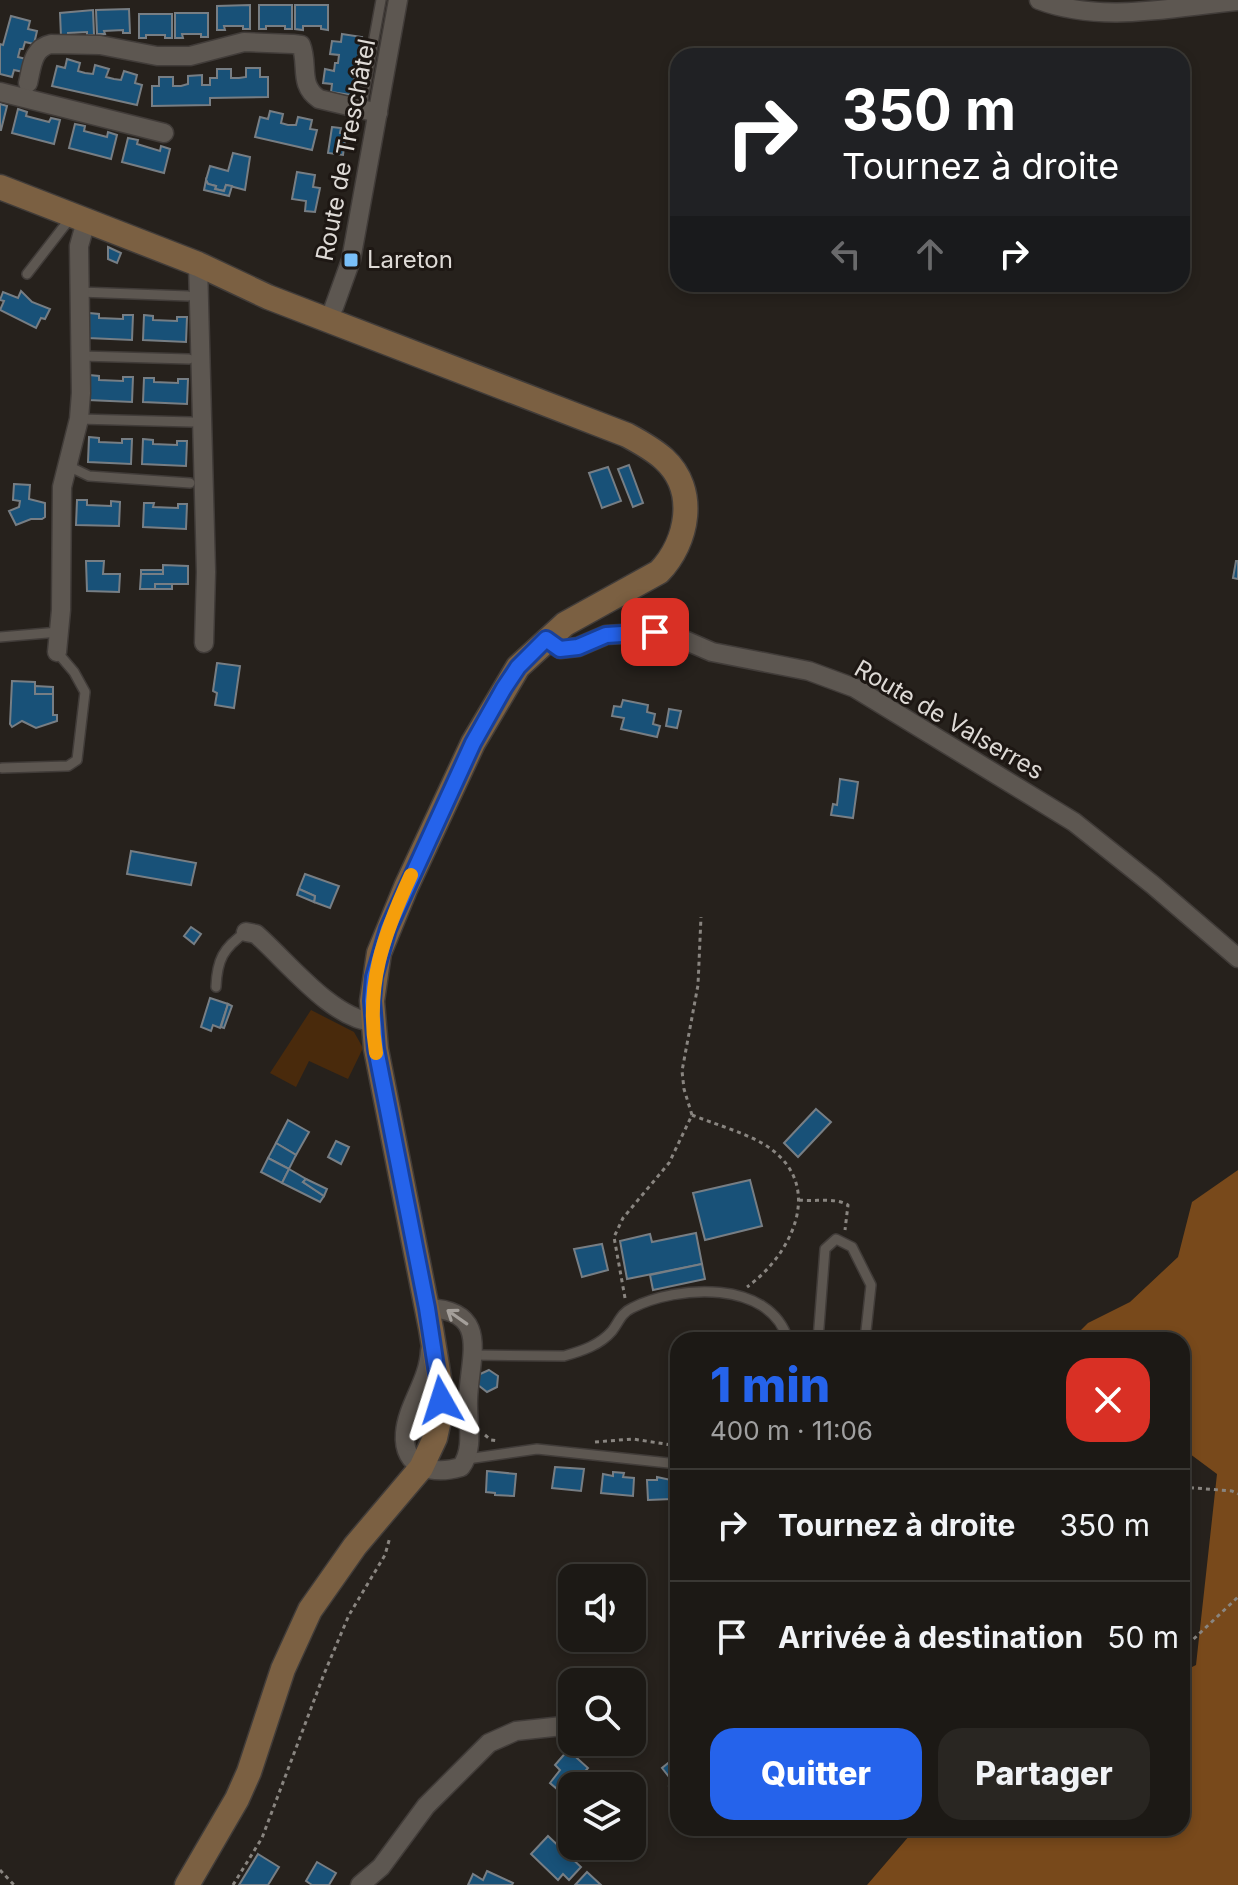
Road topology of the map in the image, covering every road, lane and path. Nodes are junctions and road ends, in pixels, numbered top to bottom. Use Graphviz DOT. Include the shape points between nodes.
graph roads {
  1 [pos="381,0"];
  2 [pos="398,0"];
  3 [pos="1039,0"];
  4 [pos="1238,1"];
  5 [pos="28,83"];
  6 [pos="0,92"];
  7 [pos="369,111"];
  8 [pos="164,133"];
  9 [pos="0,187"];
  10 [pos="79,219"];
  11 [pos="198,264"];
  12 [pos="27,274"];
  13 [pos="80,292"];
  14 [pos="188,296"];
  15 [pos="336,315"];
  16 [pos="81,356"];
  17 [pos="189,359"];
  18 [pos="79,419"];
  19 [pos="192,422"];
  20 [pos="68,466"];
  21 [pos="190,483"];
  22 [pos="59,632"];
  23 [pos="0,637"];
  24 [pos="546,639"];
  25 [pos="204,643"];
  26 [pos="57,652"];
  27 [pos="2,768"];
  28 [pos="701,917"];
  29 [pos="246,932"];
  30 [pos="1237,953"];
  31 [pos="216,987"];
  32 [pos="373,1022"];
  33 [pos="692,1115"];
  34 [pos="799,1200"];
  35 [pos="842,1242"];
  36 [pos="735,1295"];
  37 [pos="628,1309"];
  38 [pos="429,1318"];
  39 [pos="785,1332"];
  40 [pos="819,1332"];
  41 [pos="866,1332"];
  42 [pos="473,1355"];
  43 [pos="484,1434"];
  44 [pos="502,1441"];
  45 [pos="593,1442"];
  46 [pos="670,1445"];
  47 [pos="467,1459"];
  48 [pos="670,1463"];
  49 [pos="421,1468"];
  50 [pos="1190,1488"];
  51 [pos="1238,1494"];
  52 [pos="391,1532"];
  53 [pos="1238,1597"];
  54 [pos="1190,1642"];
  55 [pos="558,1726"];
  56 [pos="0,1870"];
  57 [pos="14,1885"];
  58 [pos="187,1885"];
  59 [pos="233,1885"];
  60 [pos="360,1885"];
  1 -- 7 [label="lane"];
  2 -- 7 [label="street, Route de Treschâtel"];
  3 -- 4 [label="street" via="1087,12"];
  5 -- 7 [label="street" via="39,49 51,44 100,45 157,56 190,56 244,42 293,44 304,51 311,94"];
  6 -- 8 [label="street"];
  7 -- 15 [label="street, Route de Treschâtel" via="351,260"];
  9 -- 10 [label="street"];
  10 -- 11 [label="street"];
  10 -- 12 [label="lane"];
  10 -- 13 [label="street"];
  11 -- 15 [label="street" via="259,280"];
  11 -- 15 [label="street" via="268,297"];
  11 -- 25 [label="street"];
  13 -- 14 [label="lane"];
  13 -- 16 [label="street"];
  15 -- 24 [label="street" via="627,435 651,448 677,475 686,508 670,561"];
  16 -- 17 [label="lane"];
  16 -- 18 [label="street"];
  18 -- 19 [label="lane"];
  18 -- 20 [label="street"];
  20 -- 21 [label="lane" via="89,476"];
  20 -- 22 [label="street" via="62,487"];
  22 -- 23 [label="lane"];
  22 -- 26 [label="street"];
  24 -- 30 [label="street, Route de Valserres" via="560,649 606,635 655,632 855,688 1074,822"];
  24 -- 32 [label="street" via="518,667 488,715 406,887 379,953"];
  26 -- 27 [label="lane" via="85,692 77,760 68,766"];
  28 -- 33 [label="path" via="698,985 682,1071"];
  29 -- 31 [label="lane" via="217,963"];
  29 -- 32 [label="street" via="256,934 304,982 356,1021"];
  32 -- 38 [label="street"];
  33 -- 34 [label="path" via="771,1149 793,1173"];
  33 -- 37 [label="path" via="669,1163 623,1218 614,1237"];
  34 -- 35 [label="path" via="848,1205"];
  34 -- 36 [label="path" via="784,1251 764,1275"];
  35 -- 40 [label="lane" via="836,1239 825,1249"];
  35 -- 41 [label="lane" via="852,1247 871,1285"];
  36 -- 37 [label="lane" via="692,1290"];
  36 -- 39 [label="lane" via="770,1312"];
  37 -- 42 [label="lane" via="609,1334 576,1353"];
  42 -- 38 [label="street, one-way" via="472,1332 462,1317 444,1308"];
  38 -- 49 [label="street" via="441,1400 435,1438"];
  42 -- 47 [label="street"];
  43 -- 44 [label="path"];
  45 -- 46 [label="path" via="633,1439"];
  47 -- 48 [label="lane" via="537,1449"];
  47 -- 49 [label="street" via="447,1471"];
  49 -- 58 [label="street" via="310,1610 237,1799"];
  50 -- 51 [label="path"];
  52 -- 59 [label="path" via="385,1555 349,1615 324,1674 262,1838"];
  53 -- 54 [label="path"];
  55 -- 60 [label="street" via="516,1731 489,1743 426,1806 381,1867"];
  56 -- 57 [label="path"];
}
